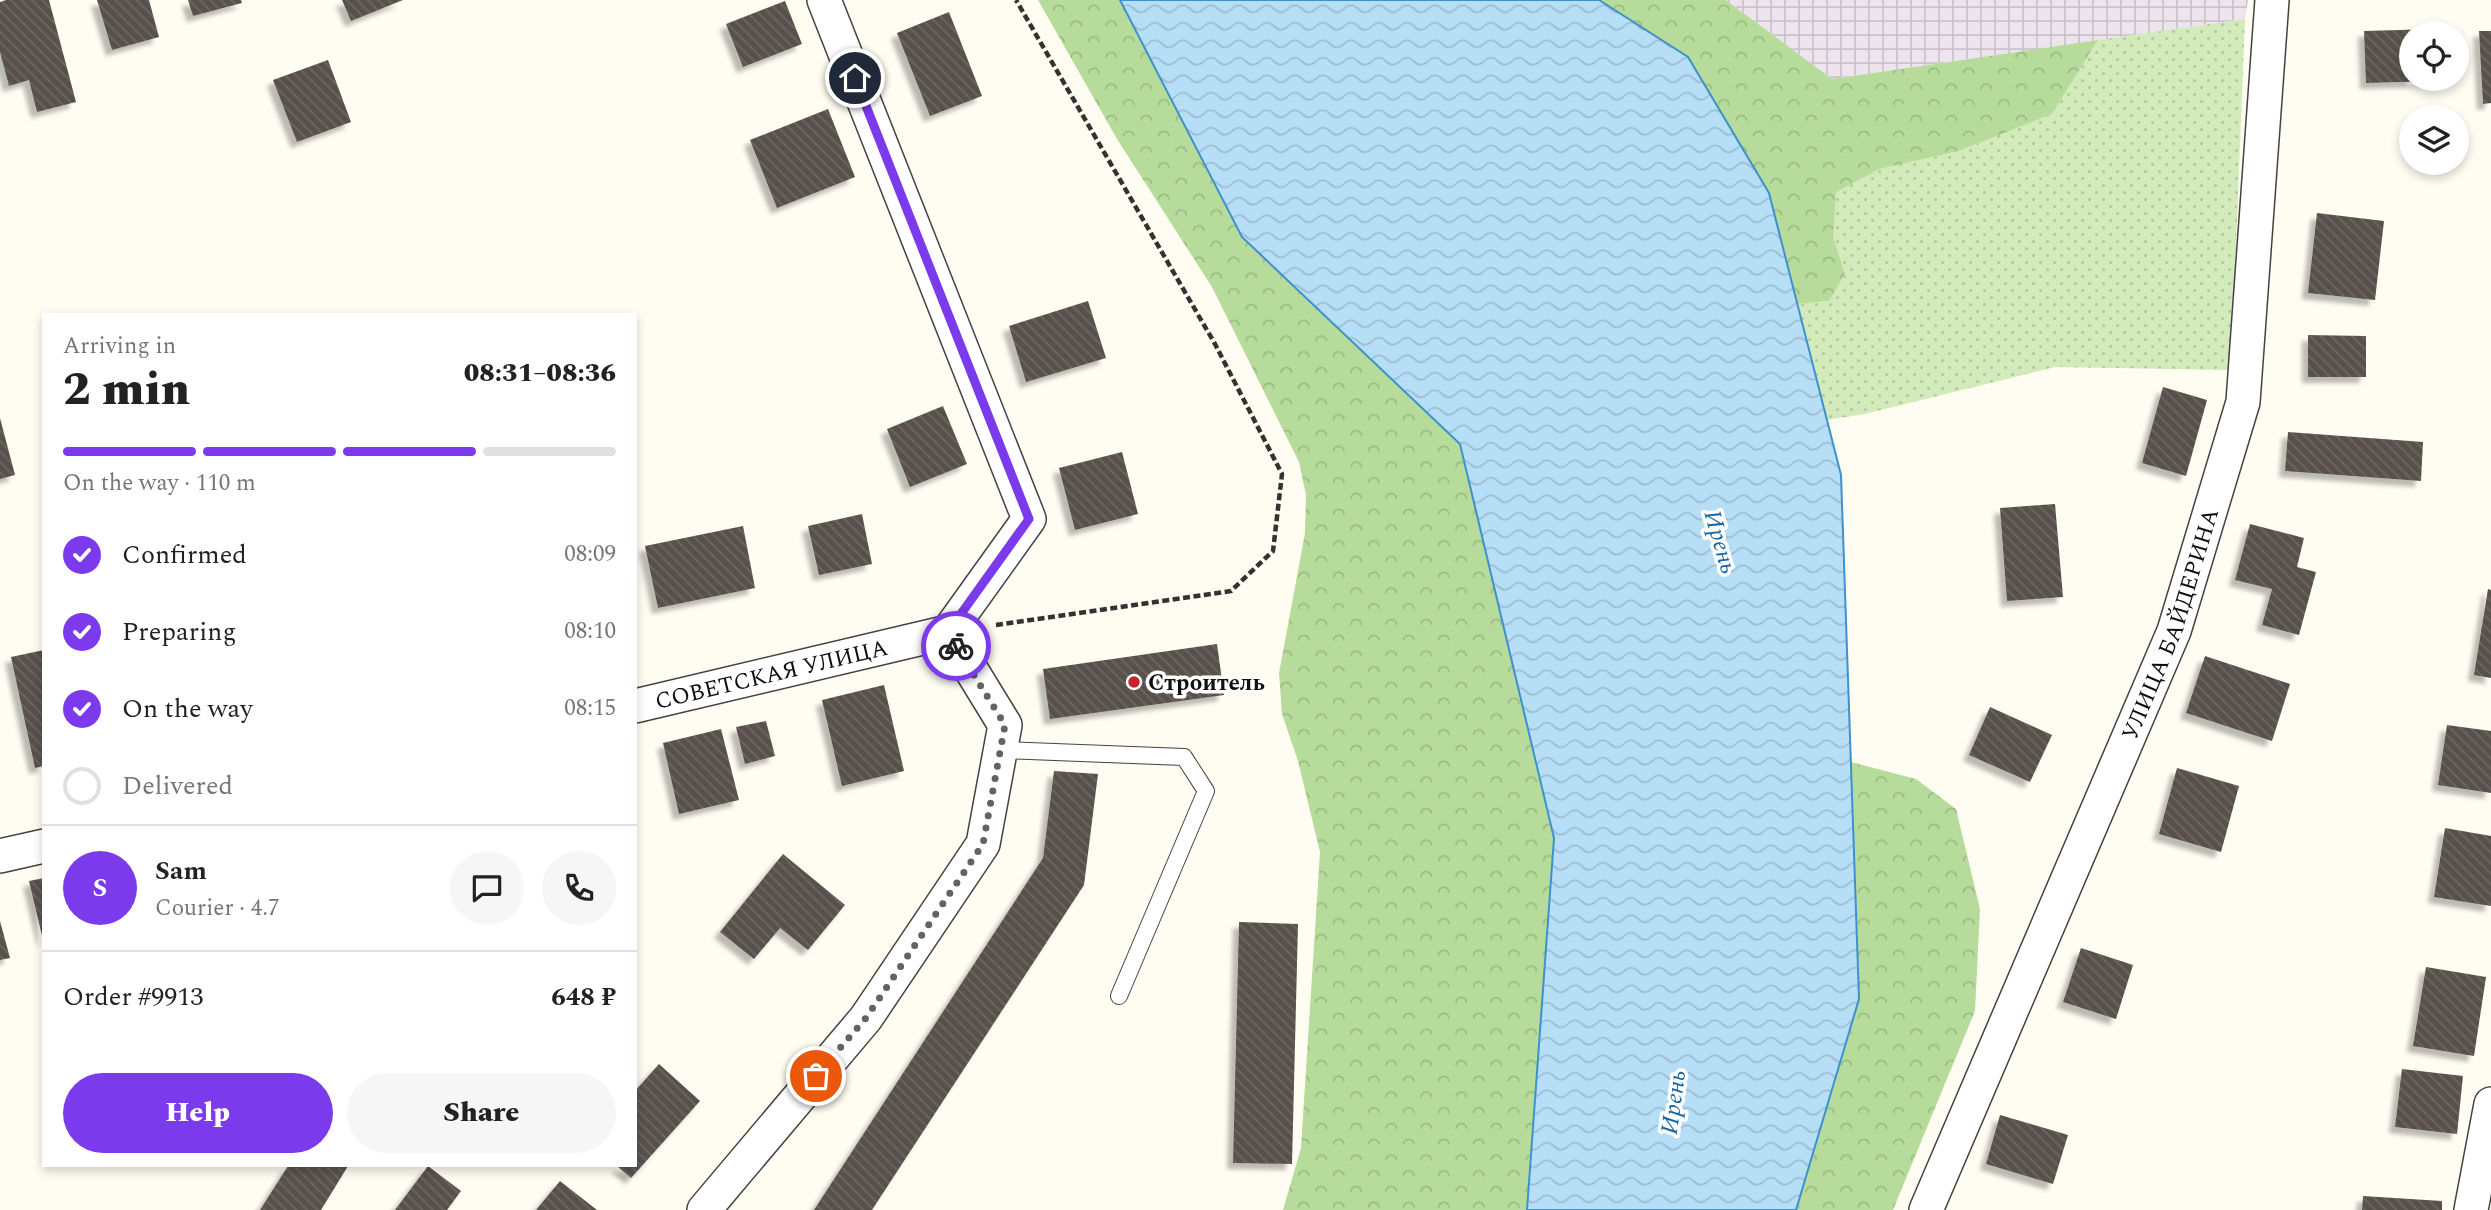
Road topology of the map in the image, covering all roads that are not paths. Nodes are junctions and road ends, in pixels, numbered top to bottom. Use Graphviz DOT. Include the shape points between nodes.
graph roads {
  1 [pos="824,0"];
  2 [pos="2276,1"];
  3 [pos="948,632"];
  4 [pos="637,706"];
  5 [pos="1001,750"];
  6 [pos="42,846"];
  7 [pos="0,856"];
  8 [pos="1119,996"];
  9 [pos="2491,1104"];
  10 [pos="704,1210"];
  11 [pos="1926,1210"];
  12 [pos="2471,1210"];
  1 -- 3 [label="street" via="1029,519"];
  2 -- 11 [label="street, УЛИЦА БАЙДЕРИНА" via="2243,402 2174,631"];
  3 -- 4 [label="street, СОВЕТСКАЯ УЛИЦА"];
  3 -- 5 [label="street" via="1005,725"];
  5 -- 8 [label="lane" via="1184,757 1206,791"];
  5 -- 10 [label="street" via="983,844 866,1018"];
  6 -- 7 [label="street"];
  9 -- 12 [label="street"];
}
